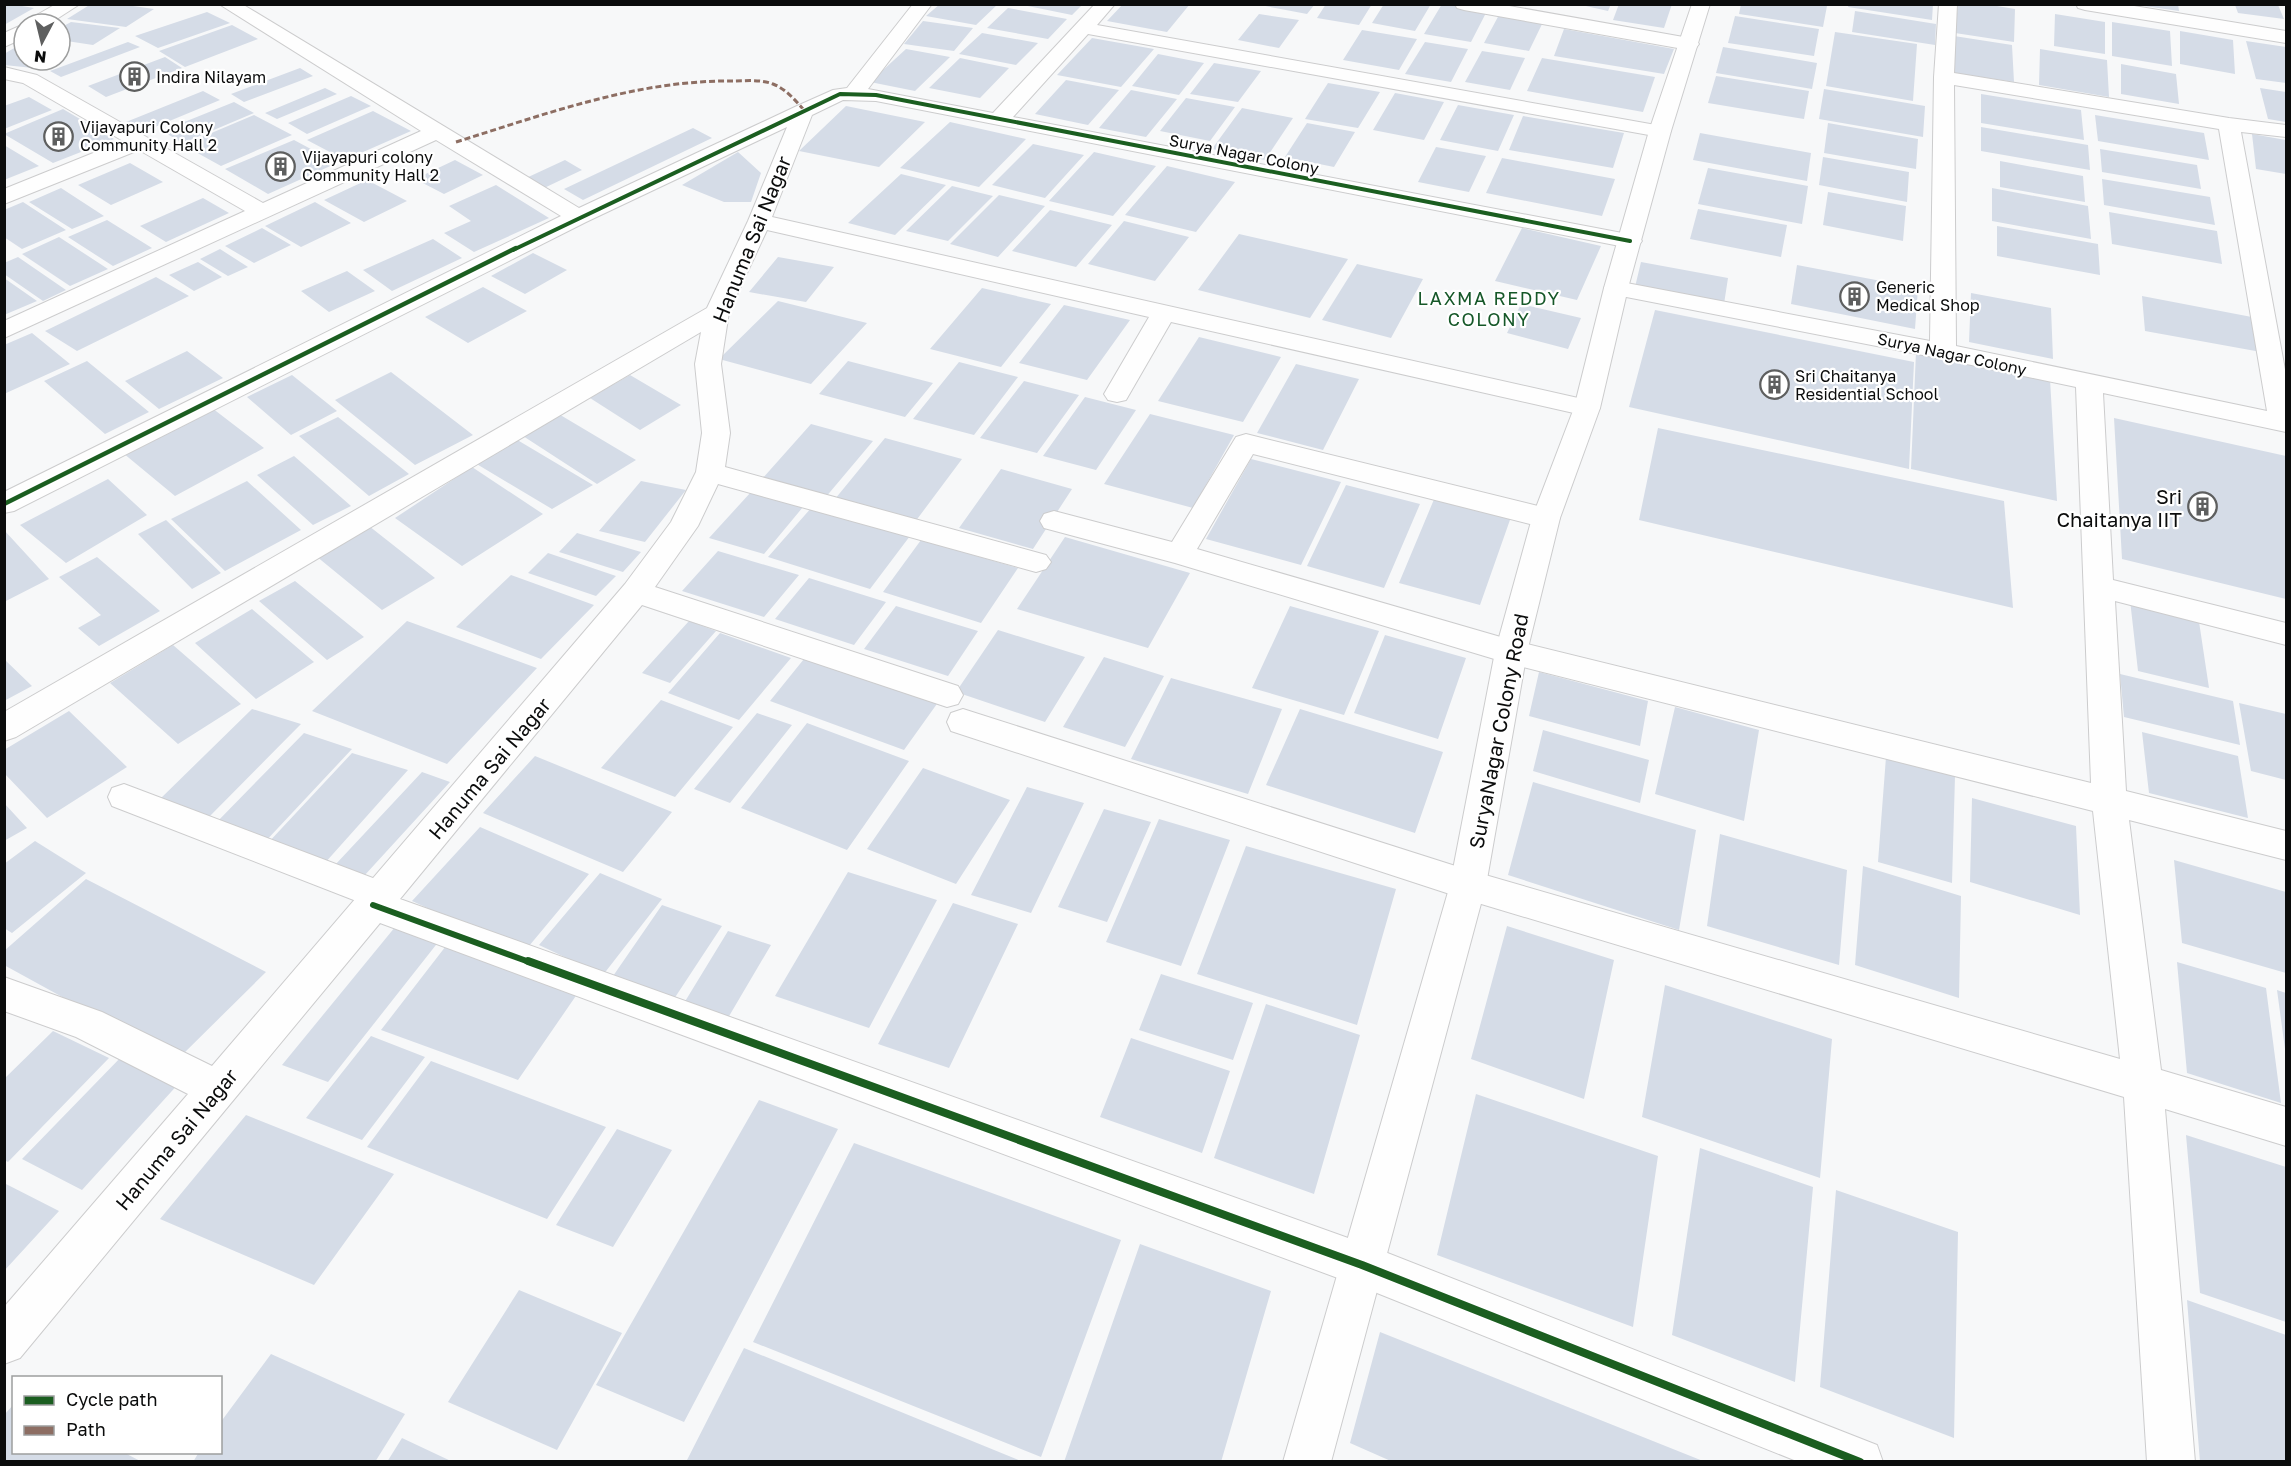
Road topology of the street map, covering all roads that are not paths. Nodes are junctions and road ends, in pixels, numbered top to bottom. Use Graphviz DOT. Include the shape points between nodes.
graph roads {
  1 [pos="71,4"];
  2 [pos="228,4"];
  3 [pos="923,4"];
  4 [pos="1106,4"];
  5 [pos="1464,4"];
  6 [pos="1701,4"];
  7 [pos="1948,4"];
  8 [pos="2085,4"];
  9 [pos="57,12"];
  10 [pos="2201,13"];
  11 [pos="1084,28"];
  12 [pos="2286,37"];
  13 [pos="1689,44"];
  14 [pos="4,74"];
  15 [pos="1944,77"];
  16 [pos="854,93"];
  17 [pos="804,110"];
  18 [pos="998,120"];
  19 [pos="2229,124"];
  20 [pos="438,131"];
  21 [pos="1660,131"];
  22 [pos="2286,131"];
  23 [pos="138,143"];
  24 [pos="4,197"];
  25 [pos="262,212"];
  26 [pos="578,217"];
  27 [pos="759,221"];
  28 [pos="1630,241"];
  29 [pos="1616,288"];
  30 [pos="717,312"];
  31 [pos="1164,313"];
  32 [pos="4,331"];
  33 [pos="1943,351"];
  34 [pos="2089,382"];
  35 [pos="1117,394"];
  36 [pos="1587,408"];
  37 [pos="2284,424"];
  38 [pos="710,472"];
  39 [pos="4,504"];
  40 [pos="1546,518"];
  41 [pos="1054,521"];
  42 [pos="1179,554"];
  43 [pos="1036,562"];
  44 [pos="2100,587"];
  45 [pos="636,592"];
  46 [pos="2286,634"];
  47 [pos="1511,652"];
  48 [pos="4,728"];
  49 [pos="124,797"];
  50 [pos="2109,800"];
  51 [pos="2286,845"];
  52 [pos="1468,885"];
  53 [pos="377,900"];
  54 [pos="4,994"];
  55 [pos="2143,1083"];
  56 [pos="218,1089"];
  57 [pos="2286,1126"];
  58 [pos="1362,1265"];
  59 [pos="4,1342"];
  60 [pos="1307,1461"];
  61 [pos="1860,1461"];
  62 [pos="2171,1461"];
  1 -- 9 [label="street"];
  2 -- 20 [label="street"];
  3 -- 16 [label="street"];
  4 -- 11 [label="street"];
  5 -- 13 [label="street"];
  6 -- 13 [label="street, SuryaNagar Colony Road"];
  7 -- 15 [label="street"];
  8 -- 10 [label="street"];
  10 -- 12 [label="street"];
  11 -- 18 [label="street"];
  11 -- 21 [label="street"];
  13 -- 21 [label="street, SuryaNagar Colony Road"];
  14 -- 23 [label="street" via="30,79"];
  15 -- 19 [label="street"];
  15 -- 33 [label="street"];
  16 -- 17 [label="street" via="840,94"];
  16 -- 18 [label="street, Surya Nagar Colony"];
  17 -- 26 [label="street"];
  17 -- 27 [label="street, Hanuma Sai Nagar"];
  18 -- 28 [label="street, Surya Nagar Colony"];
  19 -- 22 [label="street"];
  19 -- 37 [label="street"];
  20 -- 25 [label="street"];
  20 -- 26 [label="street"];
  21 -- 28 [label="street, SuryaNagar Colony Road"];
  23 -- 24 [label="street"];
  23 -- 25 [label="street"];
  25 -- 32 [label="street"];
  26 -- 39 [label="street"];
  27 -- 30 [label="street, Hanuma Sai Nagar"];
  27 -- 31 [label="street"];
  28 -- 29 [label="street, SuryaNagar Colony Road"];
  29 -- 33 [label="street, Surya Nagar Colony"];
  29 -- 36 [label="street, SuryaNagar Colony Road"];
  30 -- 38 [label="street, Hanuma Sai Nagar" via="708,364 716,433"];
  30 -- 48 [label="street"];
  31 -- 35 [label="street"];
  31 -- 36 [label="street"];
  33 -- 34 [label="street, Surya Nagar Colony"];
  34 -- 37 [label="street, Surya Nagar Colony"];
  34 -- 44 [label="street"];
  36 -- 40 [label="street, SuryaNagar Colony Road"];
  38 -- 43 [label="street"];
  38 -- 45 [label="street, Hanuma Sai Nagar" via="684,526"];
  40 -- 42 [label="street" via="1246,442"];
  40 -- 47 [label="street, SuryaNagar Colony Road"];
  41 -- 42 [label="street"];
  42 -- 47 [label="street"];
  44 -- 46 [label="street"];
  44 -- 50 [label="street"];
  45 -- 52 [label="street" via="955,709"];
  45 -- 53 [label="street, Hanuma Sai Nagar"];
  47 -- 50 [label="street"];
  47 -- 52 [label="street, SuryaNagar Colony Road"];
  49 -- 53 [label="lane"];
  50 -- 51 [label="street"];
  50 -- 55 [label="street"];
  52 -- 55 [label="street"];
  52 -- 58 [label="street, SuryaNagar Colony Road"];
  53 -- 56 [label="street, Hanuma Sai Nagar"];
  53 -- 58 [label="street"];
  54 -- 56 [label="street" via="88,1024"];
  55 -- 57 [label="street"];
  55 -- 62 [label="street"];
  56 -- 59 [label="street, Hanuma Sai Nagar"];
  58 -- 60 [label="street, SuryaNagar Colony Road"];
  58 -- 61 [label="street"];
}
